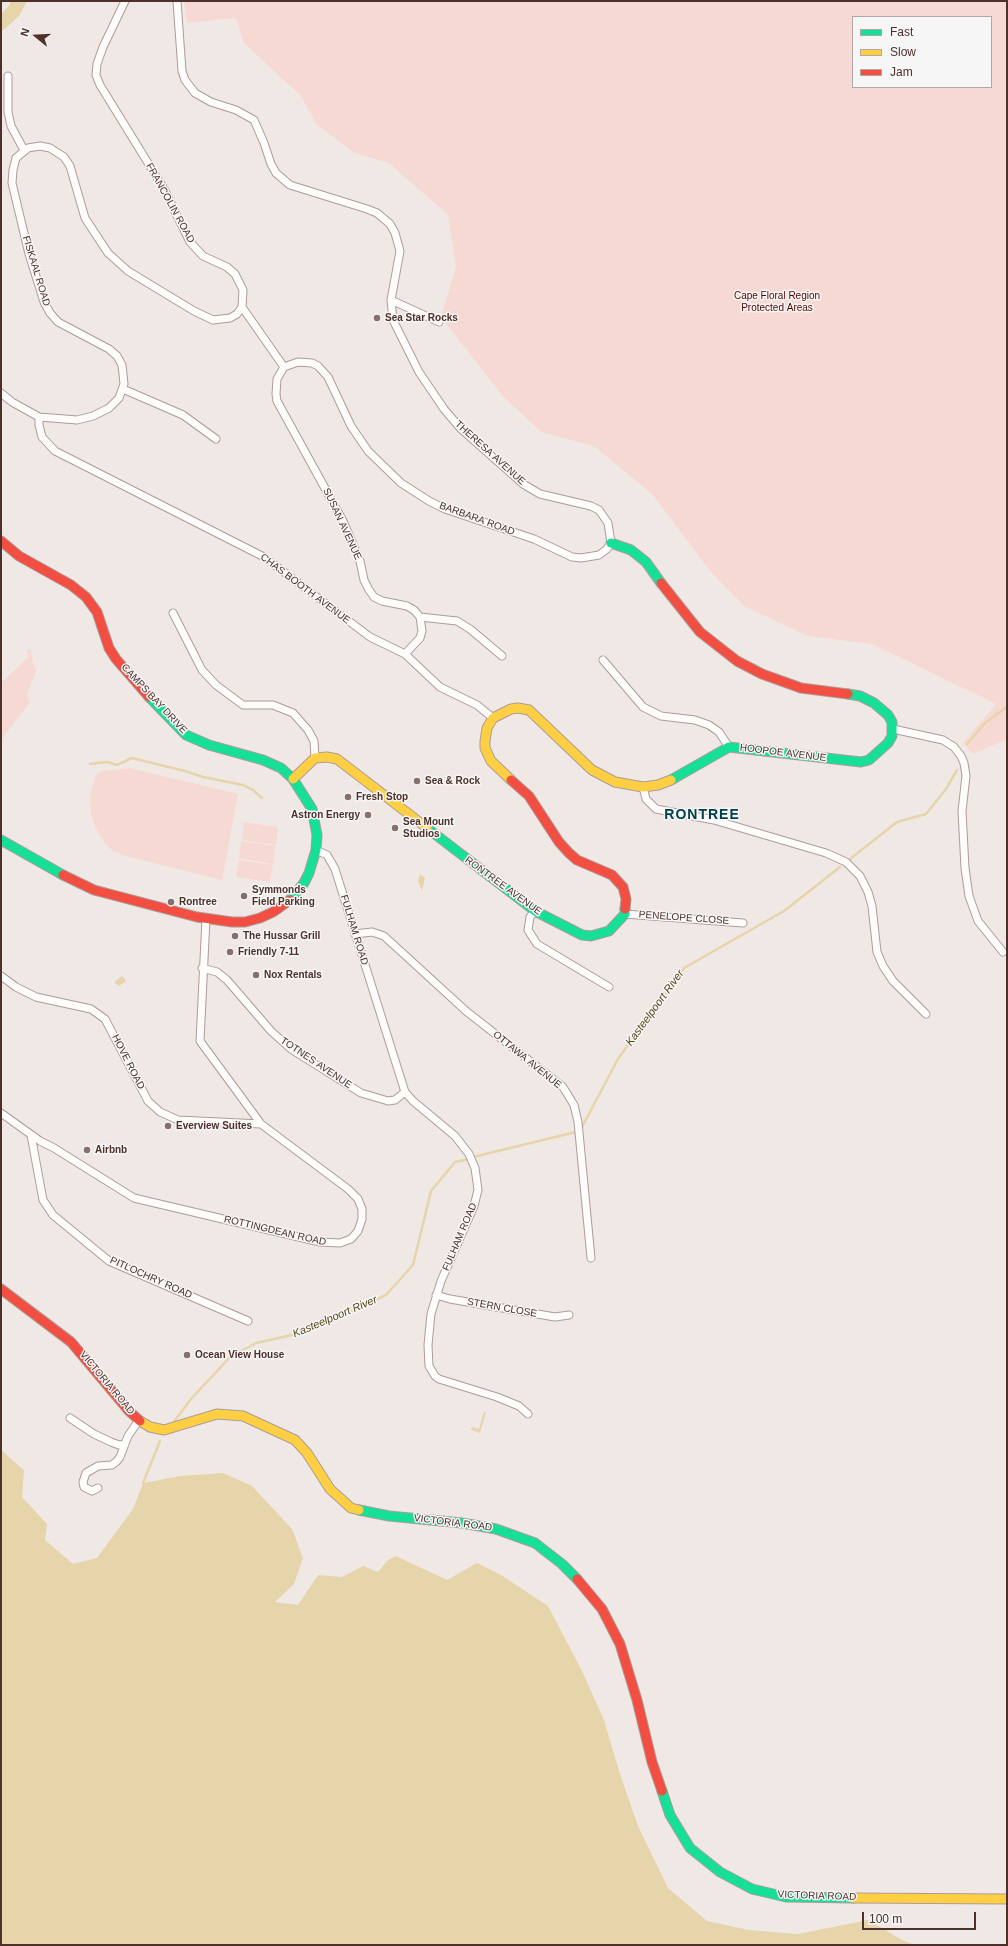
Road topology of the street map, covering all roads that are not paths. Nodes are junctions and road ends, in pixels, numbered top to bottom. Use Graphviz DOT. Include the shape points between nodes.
graph roads {
  1 [pos="125,1"];
  2 [pos="177,1"];
  3 [pos="8,76"];
  4 [pos="24,150"];
  5 [pos="391,300"];
  6 [pos="242,307"];
  7 [pos="439,322"];
  8 [pos="284,367"];
  9 [pos="123,389"];
  10 [pos="1,393"];
  11 [pos="39,417"];
  12 [pos="216,439"];
  13 [pos="1,541"];
  14 [pos="611,543"];
  15 [pos="173,613"];
  16 [pos="420,617"];
  17 [pos="406,654"];
  18 [pos="502,656"];
  19 [pos="603,660"];
  20 [pos="492,718"];
  21 [pos="893,729"];
  22 [pos="729,747"];
  23 [pos="315,758"];
  24 [pos="293,779"];
  25 [pos="643,787"];
  26 [pos="1,840"];
  27 [pos="316,850"];
  28 [pos="534,911"];
  29 [pos="625,914"];
  30 [pos="206,918"];
  31 [pos="743,923"];
  32 [pos="355,934"];
  33 [pos="1003,952"];
  34 [pos="202,968"];
  35 [pos="1,976"];
  36 [pos="609,987"];
  37 [pos="926,1014"];
  38 [pos="405,1092"];
  39 [pos="1,1113"];
  40 [pos="261,1124"];
  41 [pos="31,1135"];
  42 [pos="591,1258"];
  43 [pos="1,1289"];
  44 [pos="436,1295"];
  45 [pos="569,1315"];
  46 [pos="248,1321"];
  47 [pos="528,1414"];
  48 [pos="70,1418"];
  49 [pos="139,1420"];
  50 [pos="125,1444"];
  51 [pos="98,1488"];
  52 [pos="1007,1899"];
  1 -- 6 [label="street, FRANCOLIN ROAD" via="103,47 96,75 164,189 190,242 203,256 227,267 235,274 243,290"];
  2 -- 5 [label="street, THERESA AVENUE" via="182,71 195,93 254,120 271,164 276,173 290,185 367,209 377,213 390,224 400,251"];
  3 -- 4 [label="street" via="8,112 11,126"];
  4 -- 6 [label="street" via="34,146 45,147 56,151 64,158 70,166 86,218 108,253 128,271 213,320 230,318"];
  4 -- 9 [label="street, FISKAAL ROAD" via="14,164 12,183 29,254 44,302 58,322 117,356 124,377"];
  5 -- 7 [label="street"];
  5 -- 14 [label="street, THERESA AVENUE" via="393,320 408,351 434,395 461,429 531,489 554,499 591,506 598,510 608,523"];
  6 -- 8 [label="street"];
  8 -- 14 [label="street, BARBARA ROAD" via="304,362 323,370 351,426 368,451 401,483 429,501 463,516 534,539 572,557 590,558 599,555"];
  8 -- 16 [label="street, SUSAN AVENUE" via="277,378 277,401 343,521 369,590 374,597 407,606"];
  9 -- 11 [label="street" via="114,404 93,416 71,420"];
  9 -- 12 [label="street" via="183,415"];
  10 -- 11 [label="street"];
  11 -- 17 [label="street, CHAS BOOTH AVENUE" via="42,437 55,451 264,557 370,637"];
  13 -- 24 [label="main road, CAMPS BAY DRIVE" via="19,556 40,566 86,597 97,612 109,648 116,659 186,735 209,745 263,760 280,768"];
  14 -- 21 [label="main road" via="631,550 646,562 687,618 724,653 749,668 801,688 867,698 888,715"];
  15 -- 23 [label="street" via="202,670 216,685 243,705 273,705 293,713 314,741"];
  16 -- 17 [label="street" via="420,638"];
  16 -- 18 [label="street" via="457,621"];
  17 -- 20 [label="street, CHAS BOOTH AVENUE" via="440,687 477,705"];
  19 -- 22 [label="street" via="643,707 661,716 695,720 709,725 719,732"];
  20 -- 25 [label="main road" via="518,708 529,710 596,772 615,782"];
  20 -- 29 [label="main road" via="484,741 491,761 529,796 558,842 568,853 618,880 625,892"];
  21 -- 22 [label="main road, HOOPOE AVENUE" via="892,736 882,749 869,760 861,762"];
  21 -- 33 [label="street" via="943,740 954,747 961,756 966,776 962,811 969,896 978,921"];
  22 -- 25 [label="main road, HOOPOE AVENUE" via="675,778 658,785"];
  23 -- 24 [label="main road"];
  23 -- 28 [label="main road, RONTREE AVENUE" via="337,759"];
  24 -- 27 [label="main road, CAMPS BAY DRIVE" via="312,809 317,835"];
  25 -- 37 [label="street" via="652,807 661,811 714,820 836,856 846,862 860,876 868,892 872,906 875,942 883,966"];
  26 -- 30 [label="main road, CAMPS BAY DRIVE" via="94,890"];
  27 -- 30 [label="main road, CAMPS BAY DRIVE" via="304,883 280,908 245,922"];
  27 -- 32 [label="street, FULHAM ROAD" via="330,858"];
  28 -- 29 [label="main road, RONTREE AVENUE" via="591,936 609,931"];
  28 -- 36 [label="street" via="530,917 528,930 537,944"];
  29 -- 31 [label="street, PENELOPE CLOSE"];
  30 -- 34 [label="street, ROTTINGDEAN ROAD"];
  32 -- 38 [label="street, FULHAM ROAD"];
  32 -- 42 [label="street, OTTAWA AVENUE" via="372,932 384,936 466,1011 563,1088 574,1105 578,1122"];
  34 -- 38 [label="street, TOTNES AVENUE" via="217,972 227,980 271,1031 290,1048 361,1093 388,1101 395,1100"];
  34 -- 40 [label="street, ROTTINGDEAN ROAD" via="200,1041"];
  35 -- 40 [label="street, HOVE ROAD" via="36,997 90,1009 105,1019 148,1101 160,1112 178,1120"];
  38 -- 44 [label="street, FULHAM ROAD" via="460,1142 472,1161 477,1176 478,1190 474,1206"];
  39 -- 41 [label="street, ROTTINGDEAN ROAD"];
  40 -- 41 [label="street, ROTTINGDEAN ROAD" via="358,1199 362,1219 358,1231 351,1239 340,1243 320,1242 134,1198"];
  41 -- 46 [label="street, PITLOCHRY ROAD" via="43,1200 53,1215 109,1261"];
  43 -- 49 [label="main road, VICTORIA ROAD" via="71,1342"];
  44 -- 45 [label="street, STERN CLOSE" via="450,1300 555,1317"];
  44 -- 47 [label="street, FULHAM ROAD" via="428,1345 429,1366 435,1376 445,1382 519,1406"];
  48 -- 50 [label="street" via="94,1434 120,1445"];
  49 -- 50 [label="street"];
  49 -- 52 [label="main road, VICTORIA ROAD" via="150,1427 164,1430 217,1414 243,1416 295,1440 307,1453 330,1489 351,1508 389,1516 496,1529 535,1543 562,1564 602,1609 620,1644 662,1796 679,1832 690,1848 705,1862 735,1881 752,1889 786,1897"];
  50 -- 51 [label="street" via="120,1457 112,1465 98,1466 86,1473 84,1487 92,1491"];
}
